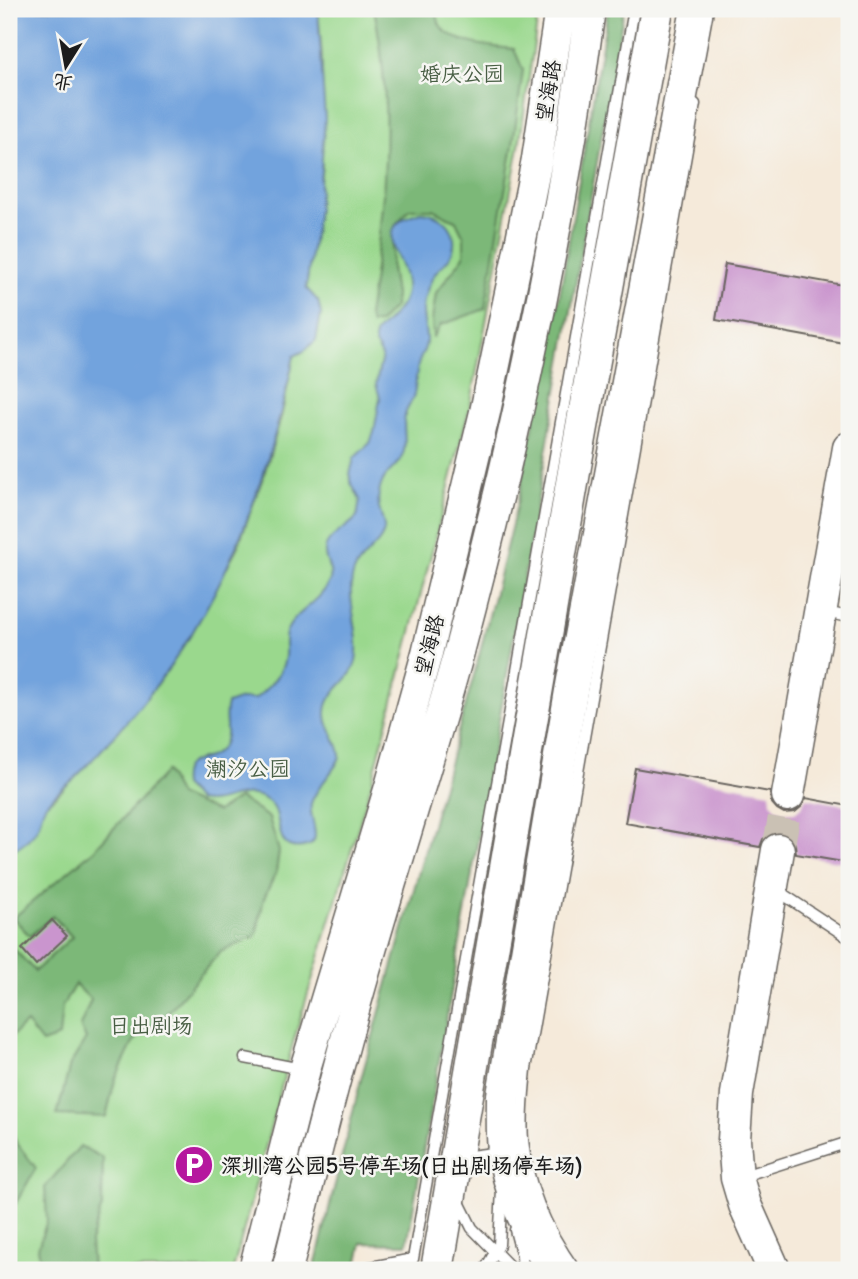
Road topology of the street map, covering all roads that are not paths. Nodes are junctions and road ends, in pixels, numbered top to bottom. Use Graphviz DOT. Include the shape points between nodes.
graph roads {
  1 [pos="560,9"];
  2 [pos="590,9"];
  3 [pos="634,9"];
  4 [pos="657,9"];
  5 [pos="696,9"];
  6 [pos="696,99"];
  7 [pos="849,456"];
  8 [pos="835,614"];
  9 [pos="788,795"];
  10 [pos="778,850"];
  11 [pos="772,887"];
  12 [pos="849,938"];
  13 [pos="245,1058"];
  14 [pos="305,1069"];
  15 [pos="849,1142"];
  16 [pos="458,1158"];
  17 [pos="505,1173"];
  18 [pos="737,1178"];
  19 [pos="452,1189"];
  20 [pos="496,1252"];
  21 [pos="254,1270"];
  22 [pos="287,1270"];
  23 [pos="366,1270"];
  24 [pos="438,1270"];
  25 [pos="485,1270"];
  26 [pos="513,1270"];
  27 [pos="523,1270"];
  28 [pos="554,1270"];
  29 [pos="575,1270"];
  30 [pos="774,1270"];
  1 -- 14 [label="main road, 望海路" via="529,200 424,666"];
  2 -- 22 [label="main road, 望海路" via="564,182 494,512 461,646 359,990"];
  3 -- 23 [label="lane" via="413,1259"];
  4 -- 16 [label="highway"];
  5 -- 17 [label="highway" via="509,1053 503,1095"];
  6 -- 29 [label="lane" via="526,1069 523,1141 531,1180 542,1214"];
  7 -- 8 [label="highway"];
  8 -- 9 [label="highway"];
  10 -- 11 [label="highway"];
  11 -- 12 [label="lane"];
  11 -- 18 [label="highway" via="737,1094"];
  13 -- 14 [label="lane"];
  14 -- 21 [label="main road, 望海路"];
  15 -- 18 [label="lane"];
  16 -- 17 [label="lane"];
  16 -- 19 [label="highway"];
  17 -- 20 [label="lane"];
  17 -- 27 [label="lane"];
  17 -- 28 [label="highway"];
  18 -- 30 [label="highway" via="744,1205"];
  19 -- 20 [label="lane" via="472,1228"];
  19 -- 24 [label="highway"];
  20 -- 25 [label="lane"];
  20 -- 26 [label="lane"];
}
